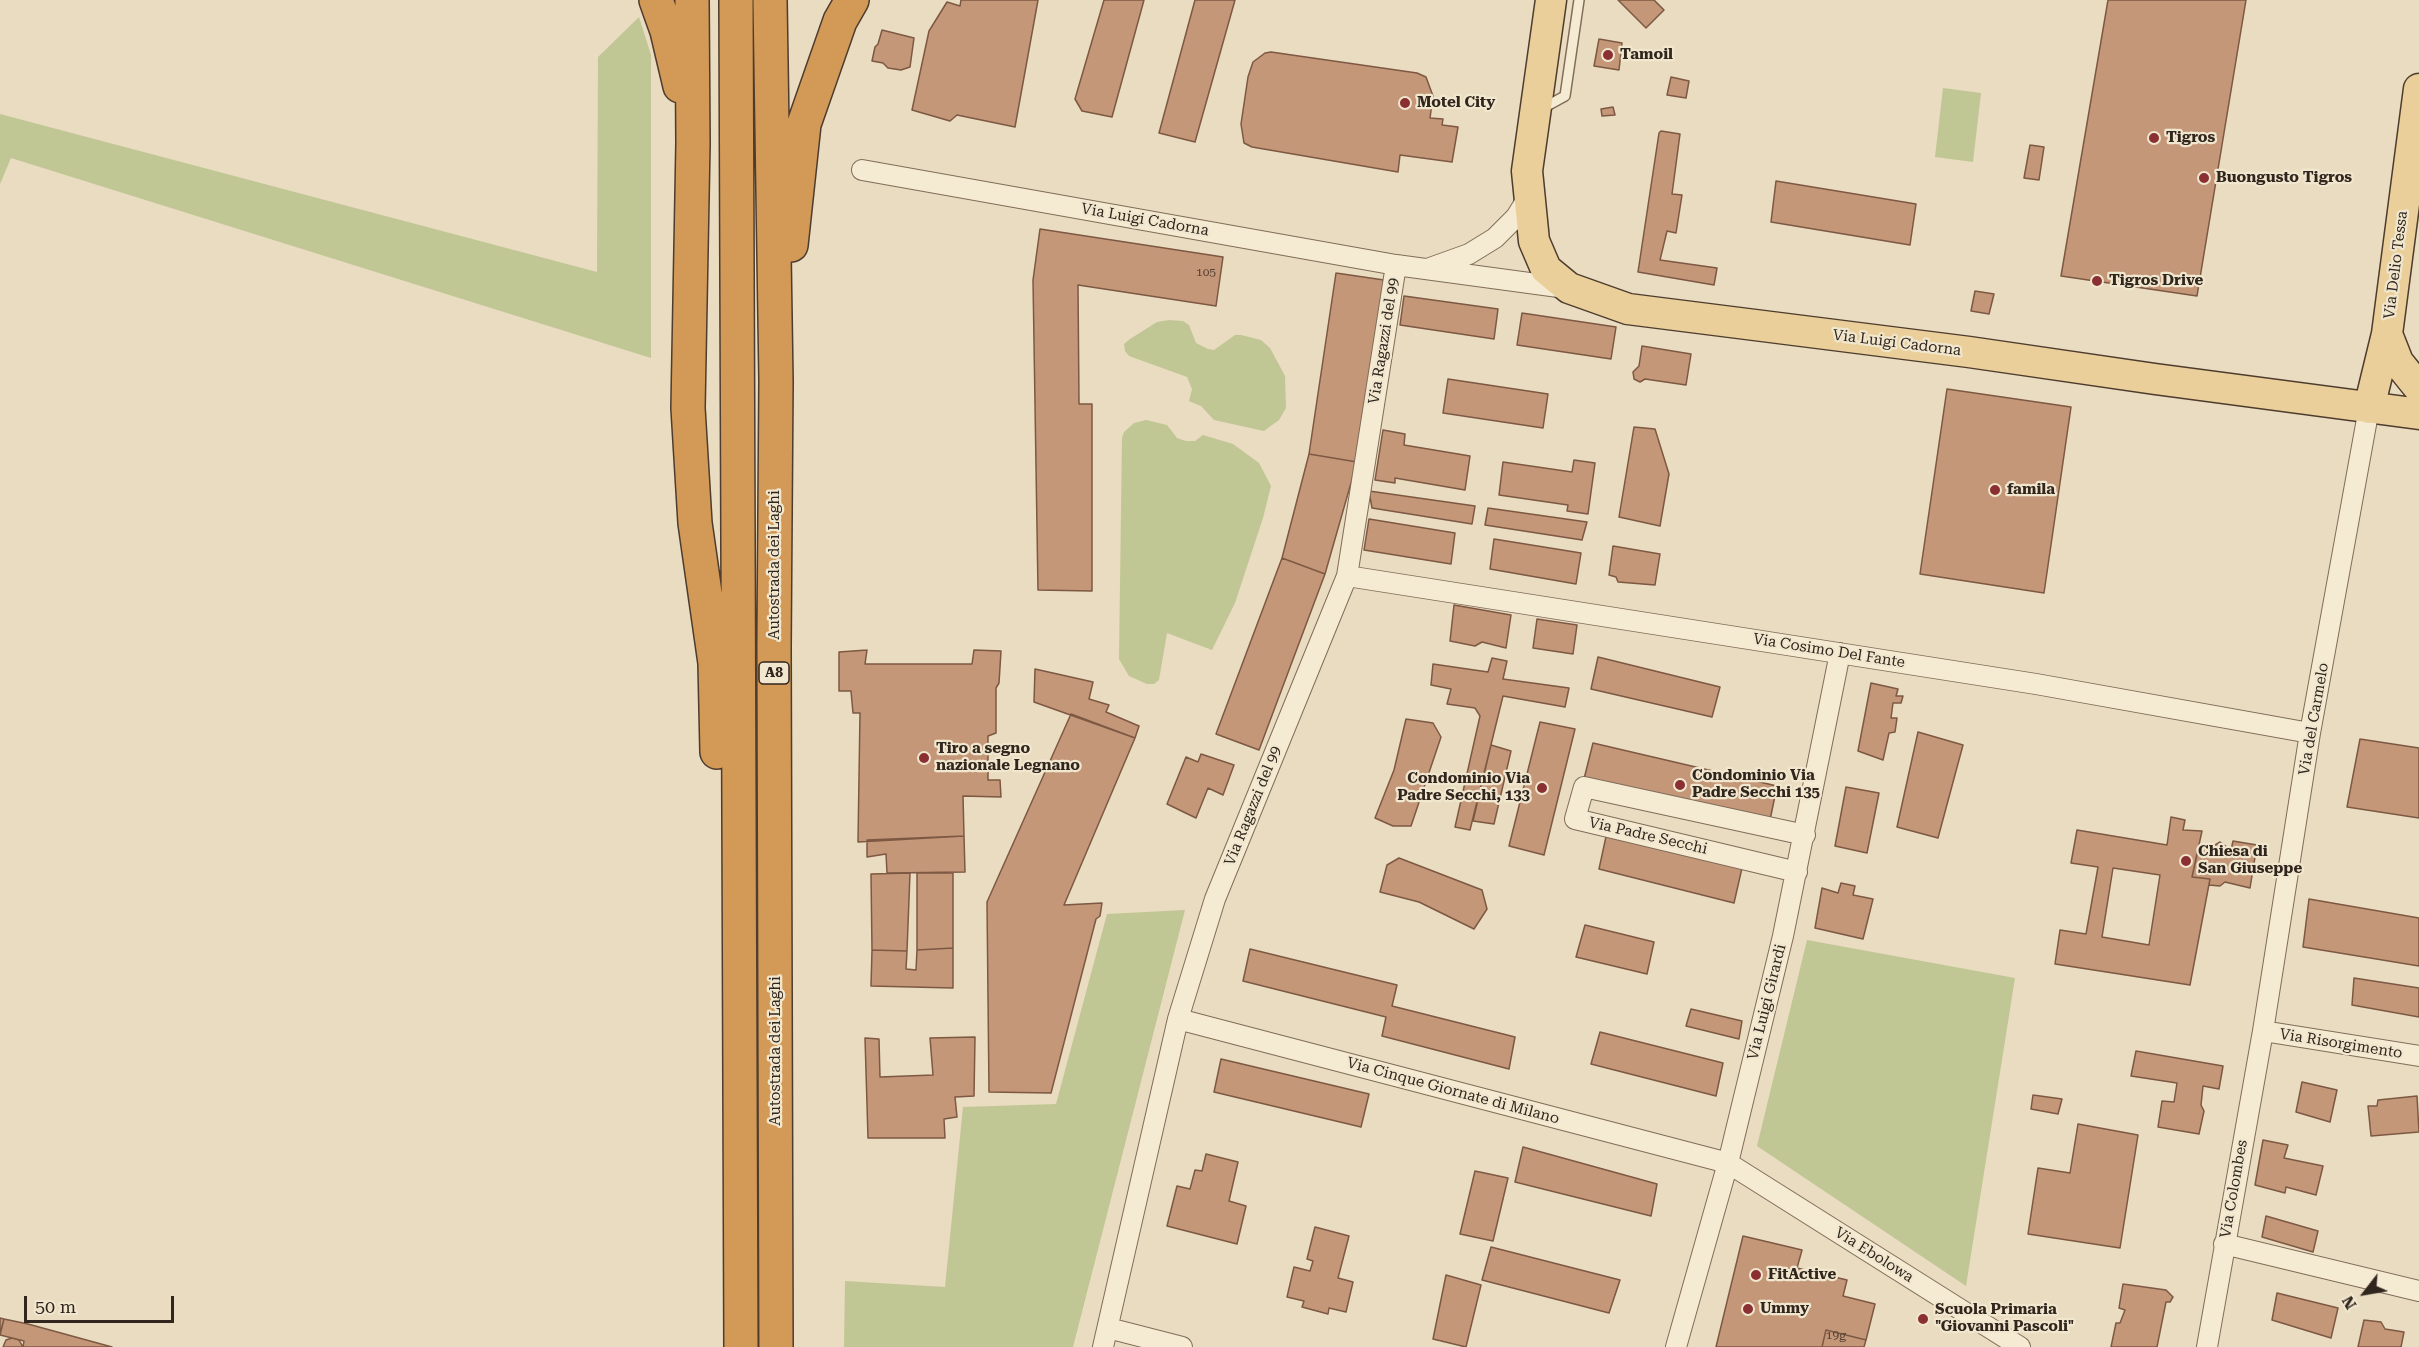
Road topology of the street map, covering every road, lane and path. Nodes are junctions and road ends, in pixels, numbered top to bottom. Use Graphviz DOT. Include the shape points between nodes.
graph roads {
  1 [pos="656,0"];
  2 [pos="692,0"];
  3 [pos="736,0"];
  4 [pos="770,0"];
  5 [pos="852,0"];
  6 [pos="1551,0"];
  7 [pos="1579,0"];
  8 [pos="2419,89"];
  9 [pos="1536,112"];
  10 [pos="862,170"];
  11 [pos="1529,196"];
  12 [pos="1396,265"];
  13 [pos="1427,270"];
  14 [pos="1569,288"];
  15 [pos="689,289"];
  16 [pos="2387,334"];
  17 [pos="776,381"];
  18 [pos="2419,387"];
  19 [pos="2370,408"];
  20 [pos="2419,414"];
  21 [pos="2419,420"];
  22 [pos="1347,576"];
  23 [pos="1840,653"];
  24 [pos="2310,733"];
  25 [pos="1805,836"];
  26 [pos="1797,872"];
  27 [pos="1178,1019"];
  28 [pos="740,1025"];
  29 [pos="2263,1031"];
  30 [pos="2419,1056"];
  31 [pos="1728,1163"];
  32 [pos="2224,1244"];
  33 [pos="2419,1291"];
  34 [pos="1106,1337"];
  35 [pos="741,1347"];
  36 [pos="776,1347"];
  37 [pos="1182,1347"];
  38 [pos="1676,1347"];
  39 [pos="2020,1347"];
  40 [pos="2206,1347"];
  1 -- 15 [label="highway" via="681,87 684,246"];
  2 -- 15 [label="highway"];
  3 -- 28 [label="highway, A8"];
  4 -- 17 [label="highway, Autostrada dei Laghi / A8"];
  5 -- 17 [label="highway" via="840,21 804,124"];
  6 -- 9 [label="main road"];
  7 -- 9 [label="lane" via="1565,96"];
  8 -- 16 [label="main road, Via Delio Tessa"];
  9 -- 11 [label="main road" via="1527,171"];
  10 -- 12 [label="street, Via Luigi Cadorna"];
  11 -- 13 [label="street" via="1516,217 1495,238 1469,254"];
  11 -- 14 [label="main road" via="1534,242 1546,269"];
  12 -- 13 [label="street, Via Luigi Cadorna"];
  12 -- 22 [label="street, Via Ragazzi del 99"];
  13 -- 14 [label="street, Via Luigi Cadorna"];
  14 -- 19 [label="main road, Via Luigi Cadorna" via="1628,309"];
  15 -- 28 [label="highway" via="688,408 694,523 715,663 717,788"];
  16 -- 18 [label="main road, Via Delio Tessa" via="2398,362"];
  16 -- 19 [label="main road, Via Delio Tessa"];
  17 -- 36 [label="highway, Autostrada dei Laghi / A8"];
  19 -- 20 [label="main road, Via Luigi Cadorna"];
  19 -- 21 [label="main road, Via Luigi Cadorna"];
  19 -- 24 [label="street, Via del Carmelo"];
  22 -- 23 [label="street, Via Cosimo Del Fante"];
  22 -- 27 [label="street, Via Ragazzi del 99" via="1215,899"];
  23 -- 24 [label="street, Via Cosimo Del Fante"];
  23 -- 25 [label="street, Via Luigi Girardi"];
  24 -- 29 [label="street, Via del Carmelo"];
  25 -- 26 [label="street, Via Luigi Girardi"];
  25 -- 26 [label="street, Via Padre Secchi" via="1584,787 1575,819"];
  26 -- 31 [label="street, Via Luigi Girardi"];
  27 -- 31 [label="street, Via Cinque Giornate di Milano"];
  27 -- 34 [label="street, Via Ragazzi del 99"];
  28 -- 35 [label="highway, A8"];
  29 -- 30 [label="street, Via Risorgimento"];
  29 -- 32 [label="street, Via Colombes"];
  31 -- 38 [label="street, Via Luigi Girardi"];
  31 -- 39 [label="street, Via Ebolowa"];
  32 -- 33 [label="street"];
  32 -- 40 [label="street, Via Colombes"];
  34 -- 37 [label="street"];
}
